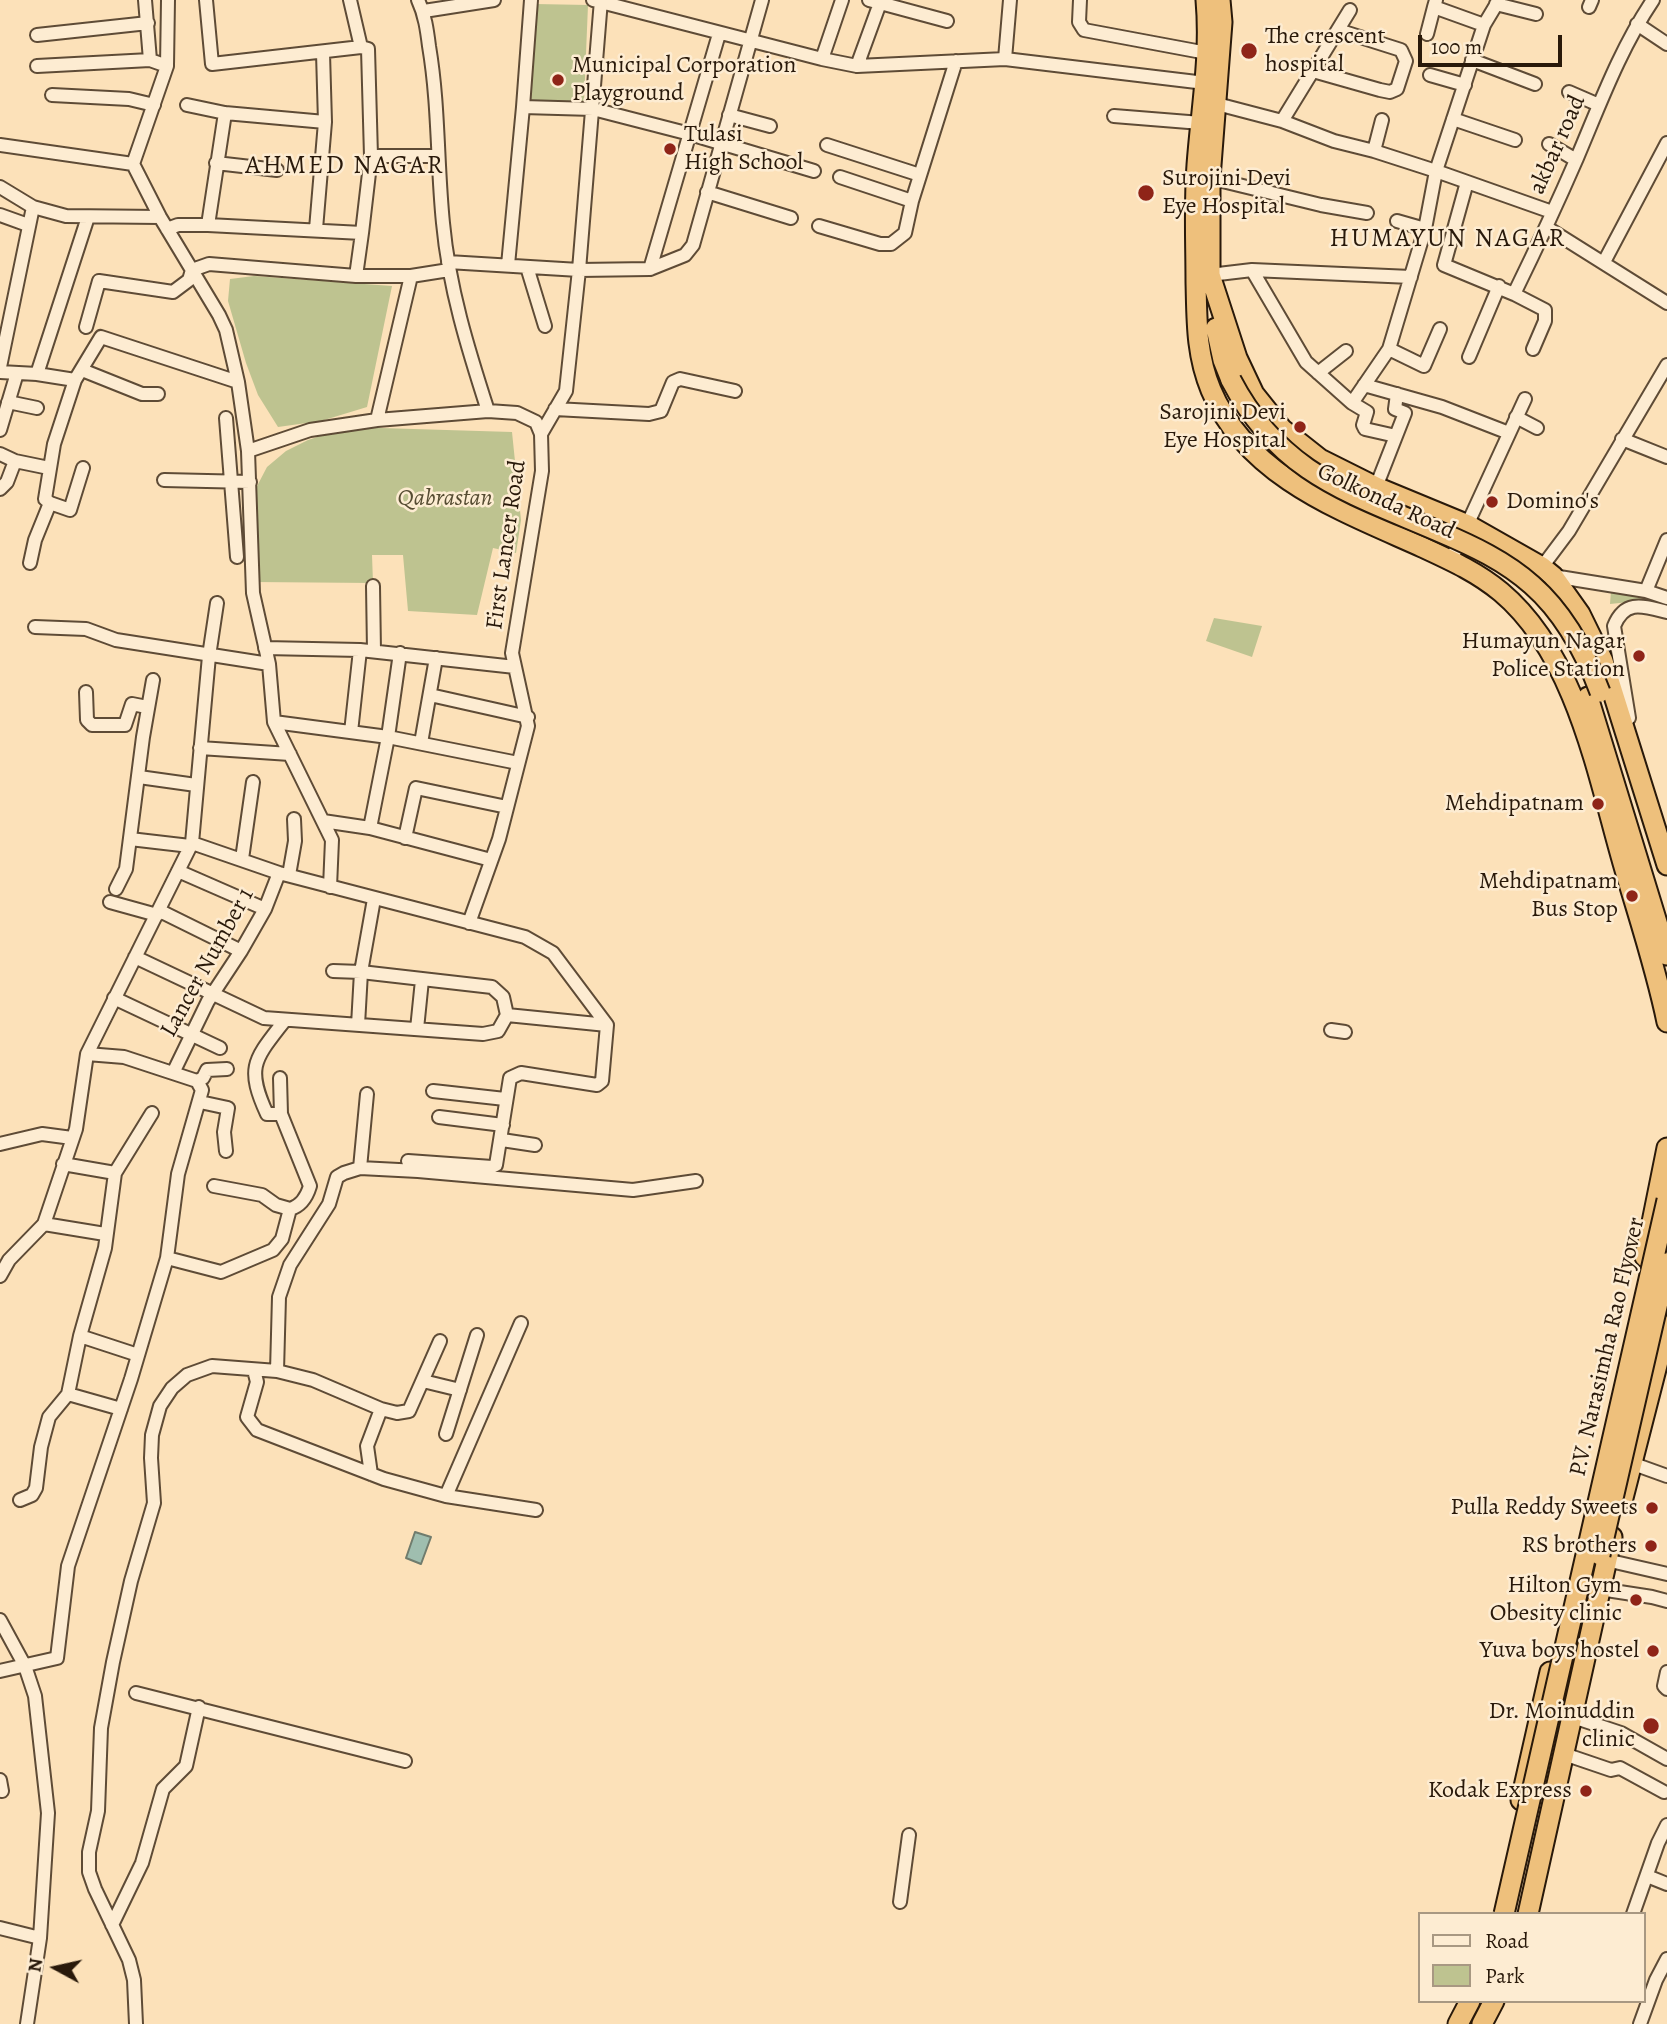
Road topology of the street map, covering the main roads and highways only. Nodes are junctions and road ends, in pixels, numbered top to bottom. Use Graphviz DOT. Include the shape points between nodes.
graph roads {
  1 [pos="1206,0"];
  2 [pos="1220,0"];
  3 [pos="1203,278"];
  4 [pos="1225,382"];
  5 [pos="1460,522"];
  6 [pos="1443,556"];
  7 [pos="1667,865"];
  8 [pos="1667,916"];
  9 [pos="1667,955"];
  10 [pos="1667,1022"];
  11 [pos="1667,1148"];
  12 [pos="1667,1200"];
  13 [pos="1667,1263"];
  14 [pos="1667,1326"];
  15 [pos="1662,1372"];
  16 [pos="1593,1494"];
  17 [pos="1622,1501"];
  18 [pos="1512,1846"];
  19 [pos="1542,1854"];
  20 [pos="1497,1912"];
  21 [pos="1504,1912"];
  22 [pos="1517,1912"];
  23 [pos="1528,1912"];
  24 [pos="1469,2003"];
  25 [pos="1479,2003"];
  26 [pos="1493,2003"];
  27 [pos="1503,2003"];
  28 [pos="1458,2024"];
  29 [pos="1468,2024"];
  30 [pos="1482,2024"];
  31 [pos="1493,2024"];
  1 -- 3 [label="highway, Golkonda Road" via="1207,53 1197,166"];
  2 -- 3 [label="highway, Golkonda Road"];
  3 -- 4 [label="highway" via="1205,340"];
  3 -- 5 [label="highway, Golkonda Road" via="1254,394 1282,429 1320,459"];
  3 -- 6 [label="highway, Golkonda Road" via="1196,332 1201,363 1237,436 1303,491"];
  4 -- 8 [label="highway, bridge" via="1255,421 1307,470 1492,556 1552,605 1591,670"];
  4 -- 9 [label="highway" via="1230,405 1254,438 1300,480 1486,567 1543,612 1570,654 1588,697"];
  5 -- 6 [label="highway"];
  5 -- 7 [label="highway, Golkonda Road" via="1547,571 1580,614 1603,661"];
  6 -- 10 [label="highway, Golkonda Road" via="1503,593 1542,637 1563,676 1588,744"];
  11 -- 16 [label="highway"];
  12 -- 21 [label="highway, P.V. Narasimha Rao Flyover, bridge"];
  13 -- 22 [label="highway, P.V. Narasimha Rao Flyover, bridge"];
  14 -- 15 [label="highway"];
  15 -- 17 [label="highway"];
  16 -- 17 [label="highway"];
  16 -- 18 [label="highway"];
  17 -- 19 [label="highway"];
  18 -- 19 [label="highway"];
  18 -- 20 [label="highway"];
  19 -- 23 [label="highway"];
  24 -- 28 [label="highway"];
  25 -- 29 [label="highway"];
  26 -- 30 [label="highway"];
  27 -- 31 [label="highway"];
}
